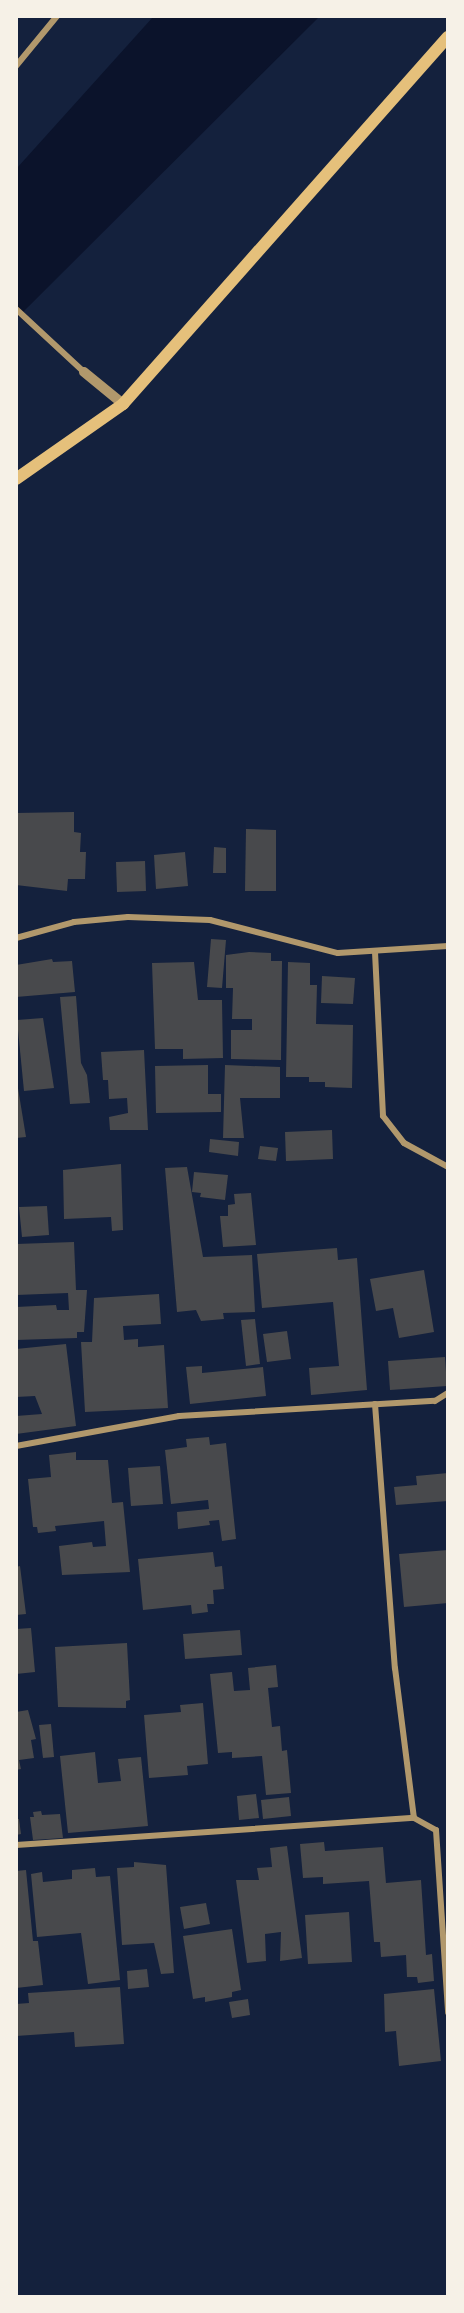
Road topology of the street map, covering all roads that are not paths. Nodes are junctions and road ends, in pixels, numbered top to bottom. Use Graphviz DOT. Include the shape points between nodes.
graph roads {
  1 [pos="57,16"];
  2 [pos="447,37"];
  3 [pos="16,66"];
  4 [pos="16,309"];
  5 [pos="84,372"];
  6 [pos="123,404"];
  7 [pos="16,479"];
  8 [pos="16,938"];
  9 [pos="447,946"];
  10 [pos="375,952"];
  11 [pos="447,1167"];
  12 [pos="447,1393"];
  13 [pos="375,1404"];
  14 [pos="16,1446"];
  15 [pos="414,1818"];
  16 [pos="16,1845"];
  17 [pos="447,2013"];
  1 -- 3 [label="street"];
  2 -- 6 [label="main road"];
  4 -- 5 [label="street"];
  5 -- 6 [label="street"];
  6 -- 7 [label="main road"];
  8 -- 10 [label="street" via="74,922 128,917 210,920 338,953"];
  9 -- 10 [label="street"];
  10 -- 11 [label="street" via="383,1116 404,1143"];
  12 -- 13 [label="street" via="435,1401"];
  13 -- 14 [label="street" via="179,1416"];
  13 -- 15 [label="street" via="395,1668"];
  15 -- 16 [label="street"];
  15 -- 17 [label="street" via="436,1830"];
}
